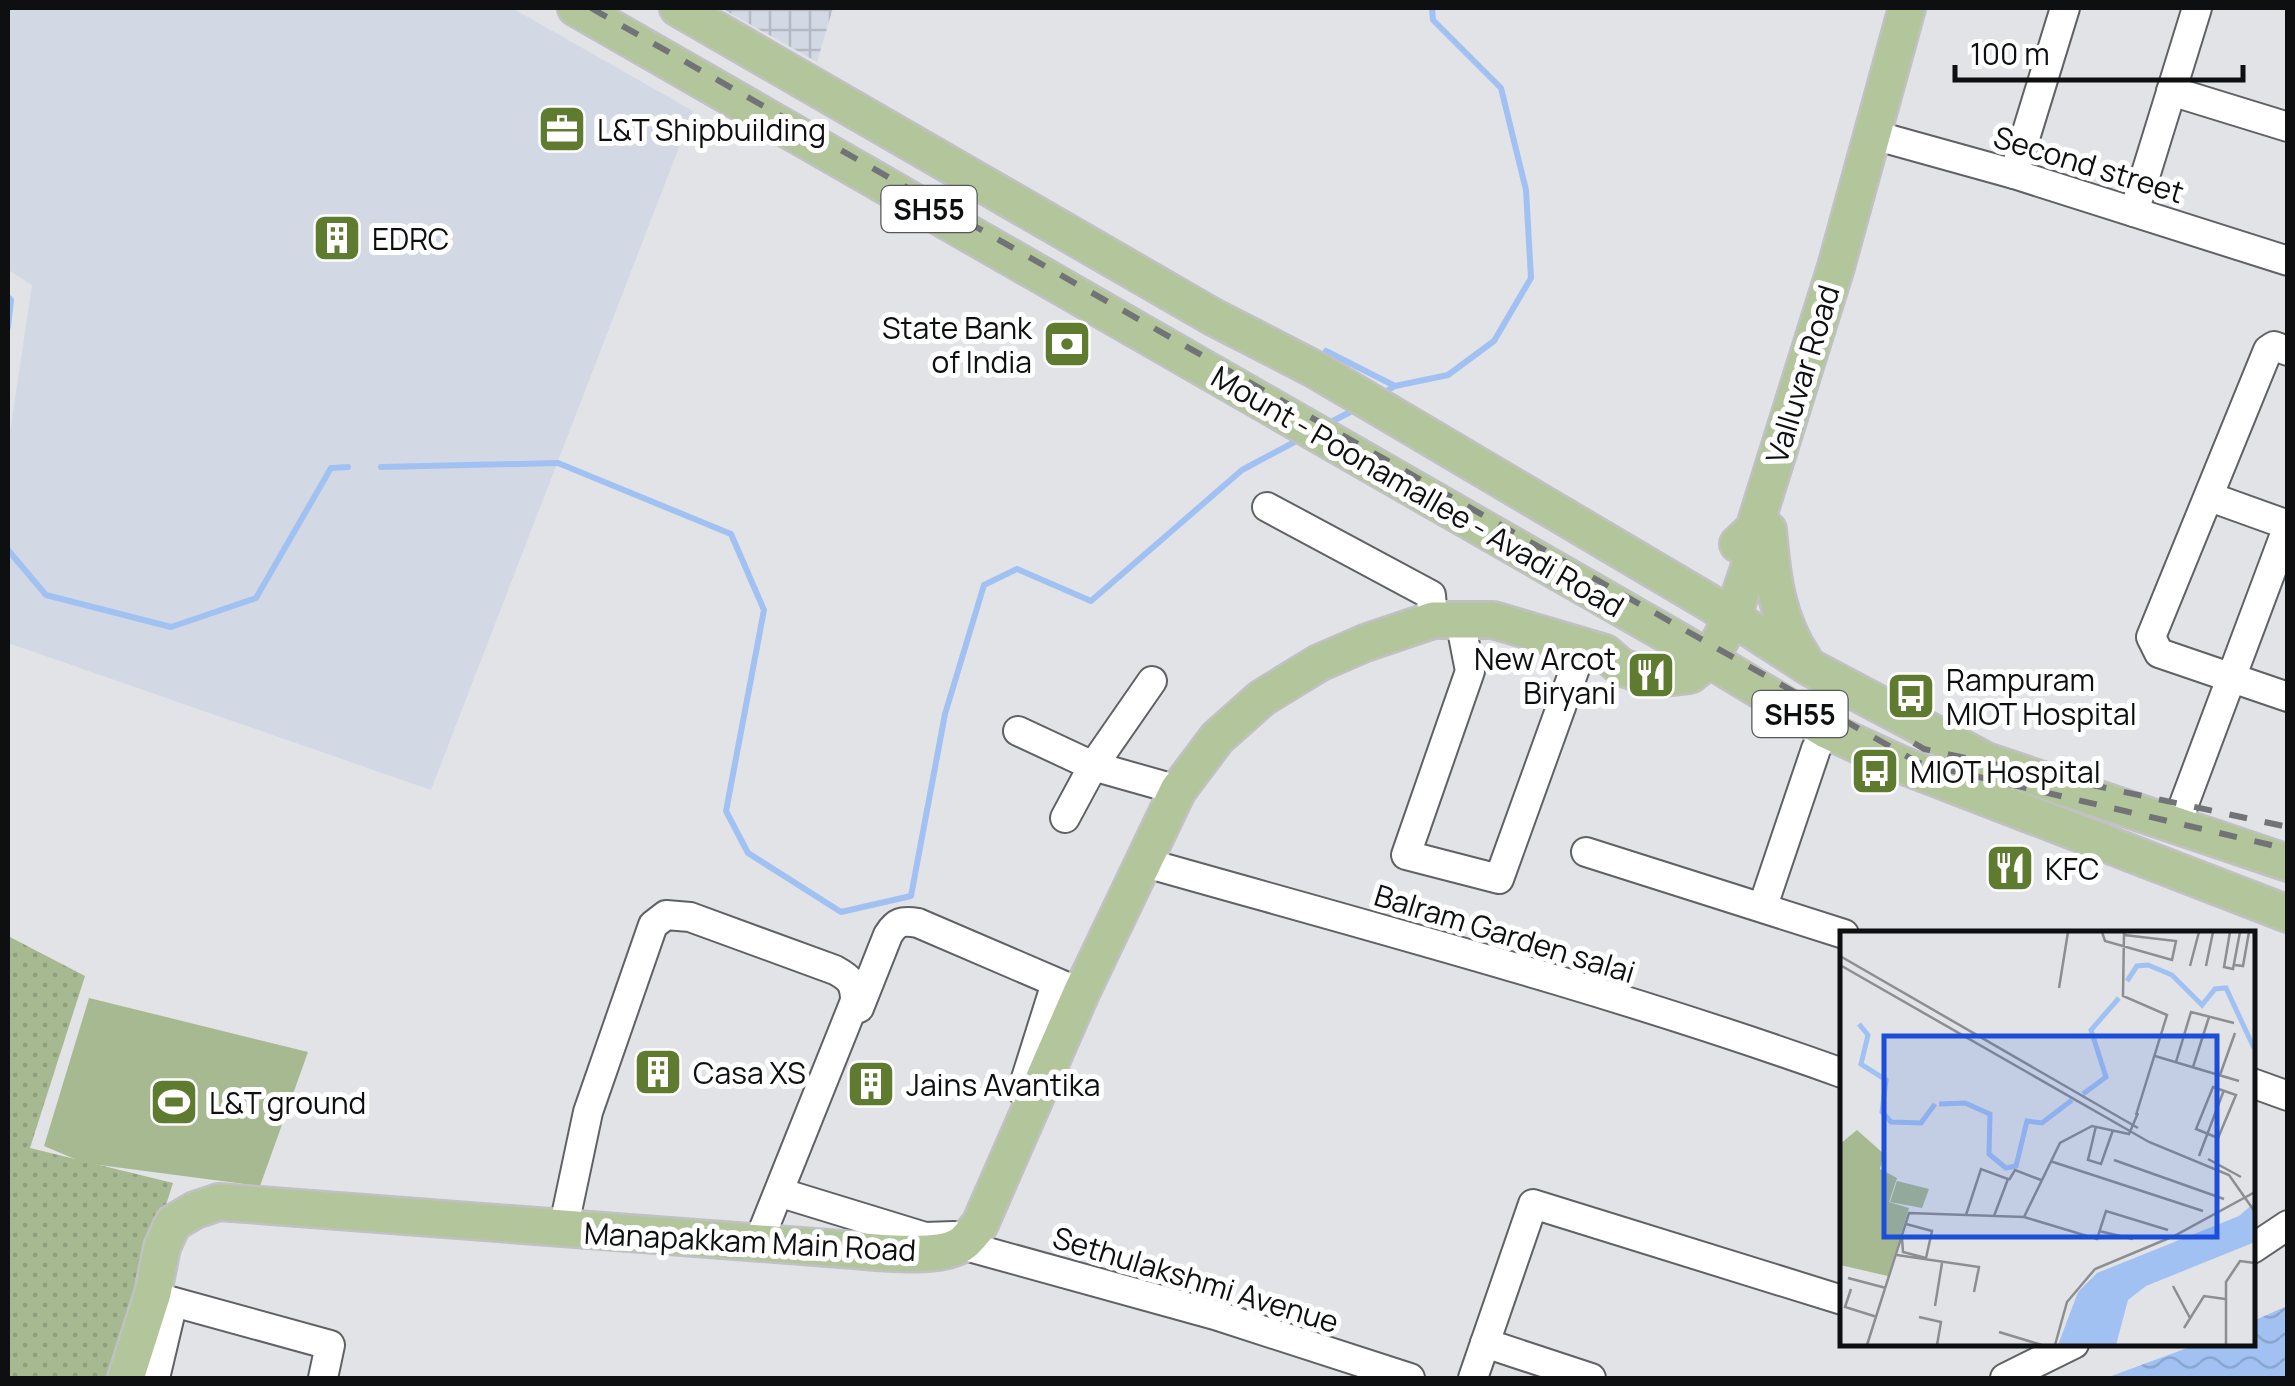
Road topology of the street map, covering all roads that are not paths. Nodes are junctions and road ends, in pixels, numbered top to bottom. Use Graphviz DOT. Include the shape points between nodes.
graph roads {
  1 [pos="576,8"];
  2 [pos="678,8"];
  3 [pos="1907,8"];
  4 [pos="2065,8"];
  5 [pos="2198,8"];
  6 [pos="2172,91"];
  7 [pos="2288,127"];
  8 [pos="1870,134"];
  9 [pos="2014,174"];
  10 [pos="2134,212"];
  11 [pos="2288,261"];
  12 [pos="2288,351"];
  13 [pos="1764,494"];
  14 [pos="2210,496"];
  15 [pos="1267,507"];
  16 [pos="2288,525"];
  17 [pos="1721,610"];
  18 [pos="1447,620"];
  19 [pos="1594,649"];
  20 [pos="1697,651"];
  21 [pos="1808,667"];
  22 [pos="1152,680"];
  23 [pos="2230,680"];
  24 [pos="2288,697"];
  25 [pos="1826,730"];
  26 [pos="1018,731"];
  27 [pos="1093,766"];
  28 [pos="1178,790"];
  29 [pos="1065,818"];
  30 [pos="2176,828"];
  31 [pos="1586,852"];
  32 [pos="1146,863"];
  33 [pos="2288,863"];
  34 [pos="1764,906"];
  35 [pos="2288,914"];
  36 [pos="1840,933"];
  37 [pos="1069,988"];
  38 [pos="1840,1073"];
  39 [pos="2255,1084"];
  40 [pos="2288,1096"];
  41 [pos="788,1195"];
  42 [pos="2288,1225"];
  43 [pos="564,1230"];
  44 [pos="763,1244"];
  45 [pos="962,1245"];
  46 [pos="2255,1246"];
  47 [pos="163,1299"];
  48 [pos="1840,1299"];
  49 [pos="1485,1343"];
  50 [pos="2068,1346"];
  51 [pos="126,1378"];
  52 [pos="155,1378"];
  53 [pos="323,1378"];
  54 [pos="1410,1378"];
  55 [pos="1473,1378"];
  56 [pos="1591,1378"];
  57 [pos="2005,1378"];
  1 -- 20 [label="main road, Mount - Poonamallee - Avadi Road / SH55"];
  2 -- 17 [label="main road, Mount - Poonamallee - Avadi Road / SH55" via="1212,317 1316,370"];
  3 -- 8 [label="main road, Valluvar Road"];
  4 -- 9 [label="street"];
  5 -- 6 [label="street"];
  6 -- 7 [label="street"];
  6 -- 10 [label="street"];
  8 -- 9 [label="street, Second street"];
  8 -- 13 [label="main road, Valluvar Road"];
  9 -- 10 [label="street, Second street"];
  10 -- 11 [label="street, Second street"];
  12 -- 14 [label="street" via="2268,350"];
  13 -- 17 [label="main road, Valluvar Road" via="1754,530 1740,541"];
  13 -- 21 [label="main road" via="1782,620"];
  14 -- 16 [label="street"];
  14 -- 23 [label="street" via="2151,637 2159,653"];
  15 -- 18 [label="street" via="1431,595"];
  16 -- 23 [label="street"];
  17 -- 20 [label="main road"];
  17 -- 21 [label="main road, Mount - Poonamallee - Avadi Road / SH55"];
  18 -- 19 [label="main road" via="1494,620"];
  18 -- 19 [label="street" via="1470,671 1406,854 1499,879"];
  18 -- 28 [label="main road" via="1318,662 1217,738"];
  19 -- 20 [label="main road" via="1621,667 1665,678 1690,674"];
  20 -- 25 [label="main road, Mount - Poonamallee - Avadi Road / SH55"];
  21 -- 30 [label="main road, Mount - Poonamallee - Avadi Road / SH55" via="1986,762"];
  22 -- 27 [label="street"];
  23 -- 24 [label="street"];
  23 -- 30 [label="street"];
  25 -- 34 [label="street"];
  25 -- 35 [label="main road, Mount - Poonamallee - Avadi Road / SH55"];
  26 -- 27 [label="street"];
  27 -- 28 [label="street"];
  27 -- 29 [label="street"];
  28 -- 32 [label="main road"];
  30 -- 33 [label="main road, Mount - Poonamallee - Avadi Road / SH55"];
  31 -- 34 [label="street"];
  32 -- 37 [label="main road"];
  32 -- 38 [label="street, Balram Garden salai" via="1468,954"];
  34 -- 36 [label="street"];
  37 -- 41 [label="street" via="961,1234 926,1238"];
  37 -- 41 [label="street" via="918,923 894,926"];
  37 -- 45 [label="main road" via="980,1224"];
  39 -- 40 [label="street"];
  41 -- 44 [label="street"];
  42 -- 46 [label="street"];
  43 -- 44 [label="main road, Manapakkam Main Road"];
  43 -- 44 [label="street" via="588,1112 653,925 666,915 690,917 835,970 855,987"];
  43 -- 47 [label="main road, Manapakkam Main Road" via="219,1202 173,1223 162,1246"];
  44 -- 45 [label="main road, Manapakkam Main Road" via="906,1253"];
  45 -- 54 [label="street, Sethulakshmi Avenue"];
  47 -- 51 [label="main road, Manapakkam Main Road"];
  47 -- 52 [label="street"];
  47 -- 53 [label="street" via="330,1344"];
  48 -- 49 [label="street" via="1532,1204"];
  49 -- 55 [label="street"];
  49 -- 56 [label="street"];
  50 -- 57 [label="street"];
}
